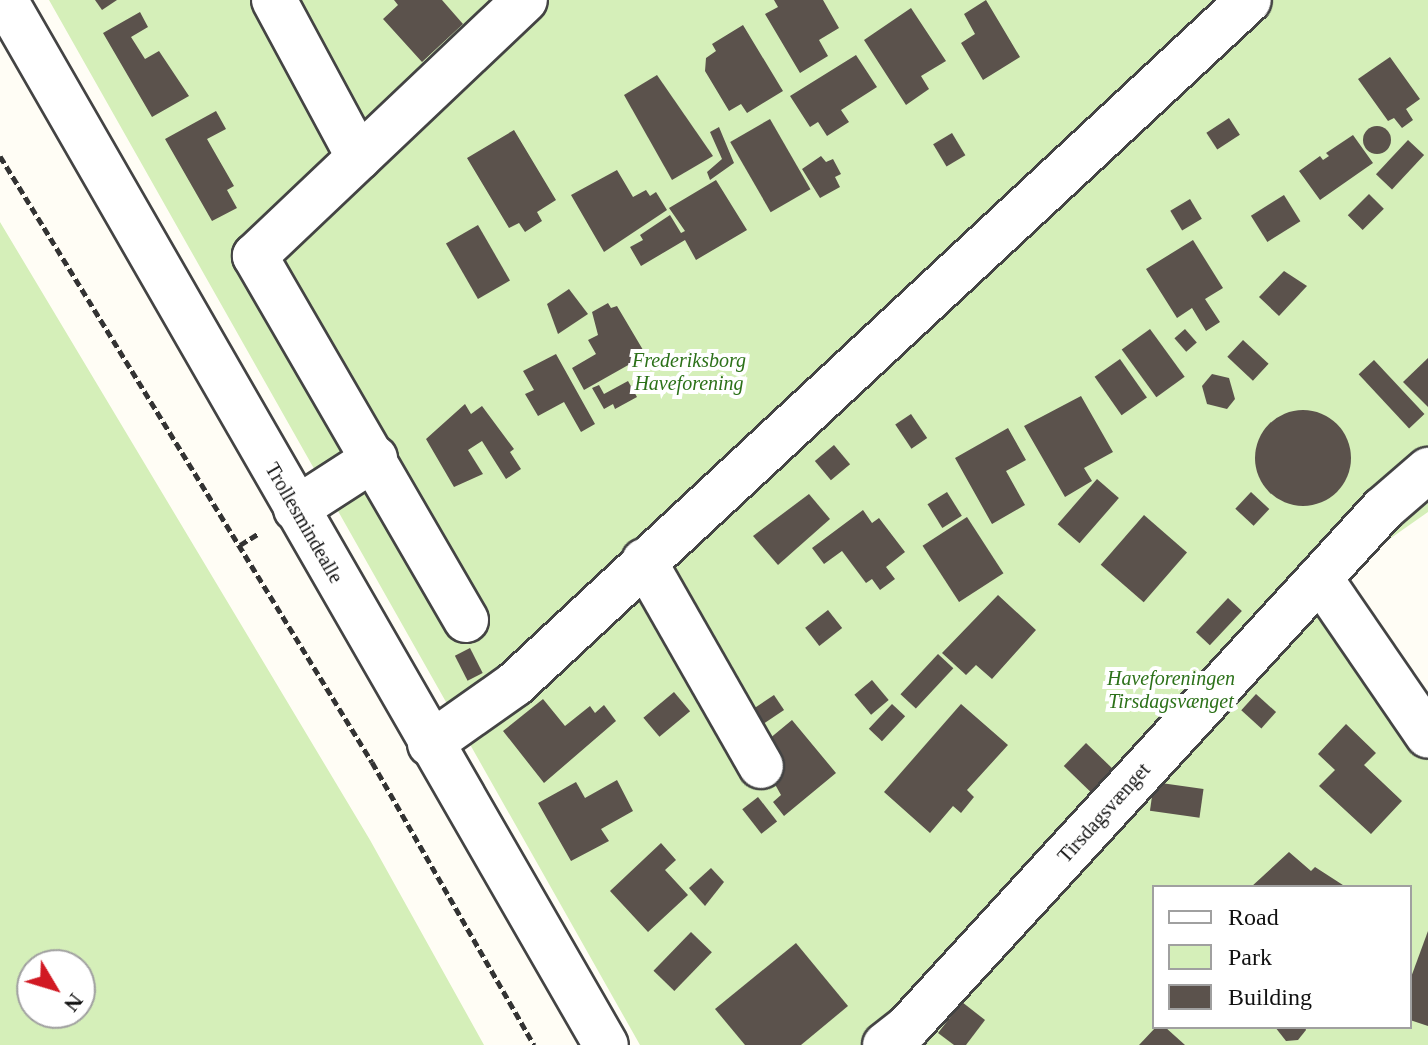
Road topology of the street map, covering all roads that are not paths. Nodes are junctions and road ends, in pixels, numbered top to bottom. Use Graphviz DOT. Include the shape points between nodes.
graph roads {
  1 [pos="5,0"];
  2 [pos="274,0"];
  3 [pos="525,0"];
  4 [pos="1249,0"];
  5 [pos="359,158"];
  6 [pos="375,458"];
  7 [pos="1428,470"];
  8 [pos="296,509"];
  9 [pos="644,561"];
  10 [pos="1320,578"];
  11 [pos="466,620"];
  12 [pos="1428,736"];
  13 [pos="430,744"];
  14 [pos="761,766"];
  15 [pos="606,1045"];
  16 [pos="885,1045"];
  1 -- 8 [label="street, Trollesmindealle"];
  2 -- 5 [label="street"];
  3 -- 5 [label="street"];
  4 -- 9 [label="street"];
  5 -- 6 [label="street" via="255,256"];
  6 -- 8 [label="street"];
  6 -- 11 [label="street"];
  7 -- 10 [label="street, Tirsdagsvænget" via="1383,509"];
  8 -- 13 [label="street, Trollesmindealle"];
  9 -- 13 [label="street" via="515,684"];
  9 -- 14 [label="street"];
  10 -- 12 [label="street"];
  10 -- 16 [label="street, Tirsdagsvænget" via="908,1027"];
  13 -- 15 [label="street, Trollesmindealle"];
}
